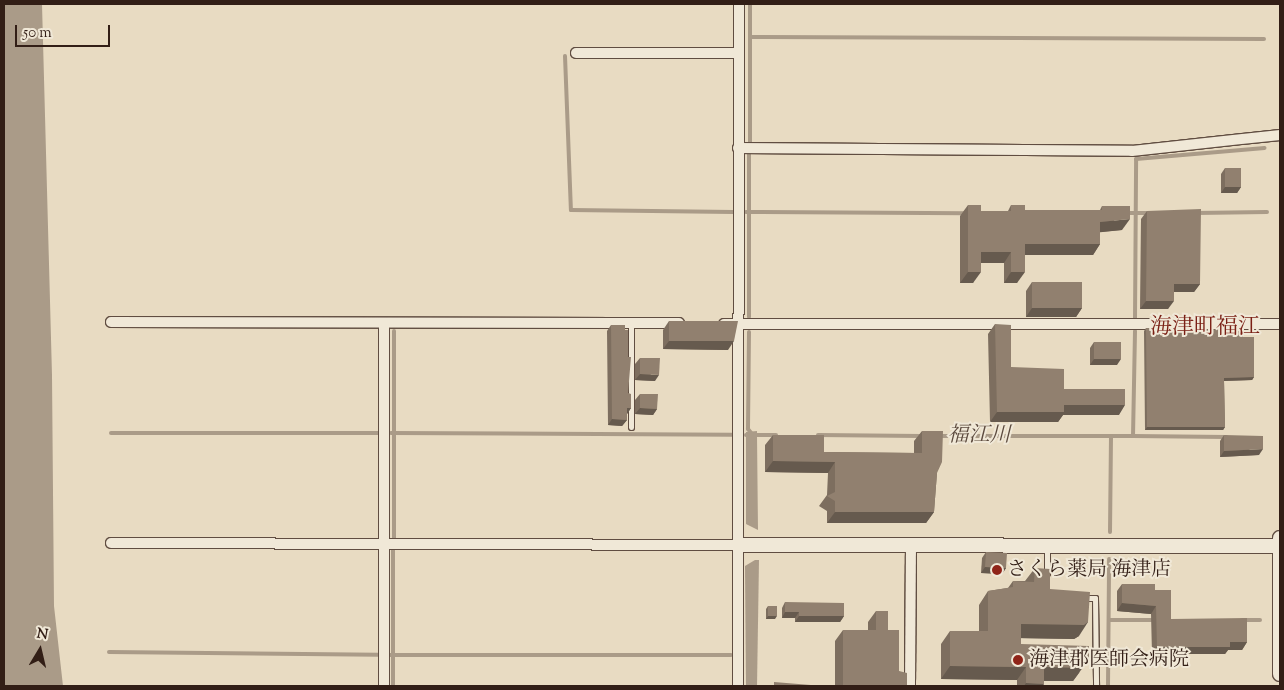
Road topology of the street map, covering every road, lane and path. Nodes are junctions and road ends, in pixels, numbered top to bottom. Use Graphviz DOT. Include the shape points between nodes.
graph roads {
  1 [pos="739,4"];
  2 [pos="576,53"];
  3 [pos="739,53"];
  4 [pos="1280,135"];
  5 [pos="738,148"];
  6 [pos="111,322"];
  7 [pos="384,323"];
  8 [pos="632,323"];
  9 [pos="690,323"];
  10 [pos="709,324"];
  11 [pos="739,324"];
  12 [pos="1280,324"];
  13 [pos="631,427"];
  14 [pos="1280,538"];
  15 [pos="112,543"];
  16 [pos="384,543"];
  17 [pos="738,545"];
  18 [pos="911,545"];
  19 [pos="1048,545"];
  20 [pos="1280,546"];
  21 [pos="1047,579"];
  22 [pos="1076,597"];
  23 [pos="1280,604"];
  24 [pos="1280,674"];
  25 [pos="384,686"];
  26 [pos="738,686"];
  27 [pos="910,686"];
  28 [pos="1096,686"];
  1 -- 3 [label="street"];
  2 -- 3 [label="street"];
  3 -- 5 [label="street"];
  4 -- 5 [label="street" via="1132,151"];
  5 -- 11 [label="street"];
  6 -- 7 [label="street"];
  7 -- 8 [label="street"];
  7 -- 16 [label="street"];
  8 -- 9 [label="street"];
  8 -- 13 [label="lane"];
  10 -- 11 [label="street"];
  11 -- 12 [label="street"];
  11 -- 17 [label="street"];
  14 -- 20 [label="street"];
  15 -- 16 [label="street"];
  16 -- 17 [label="street"];
  16 -- 25 [label="street"];
  17 -- 18 [label="street"];
  17 -- 26 [label="street"];
  18 -- 19 [label="street"];
  18 -- 27 [label="street"];
  19 -- 20 [label="street"];
  19 -- 21 [label="lane"];
  20 -- 23 [label="street"];
  22 -- 28 [label="lane" via="1095,598"];
  23 -- 24 [label="street"];
}
